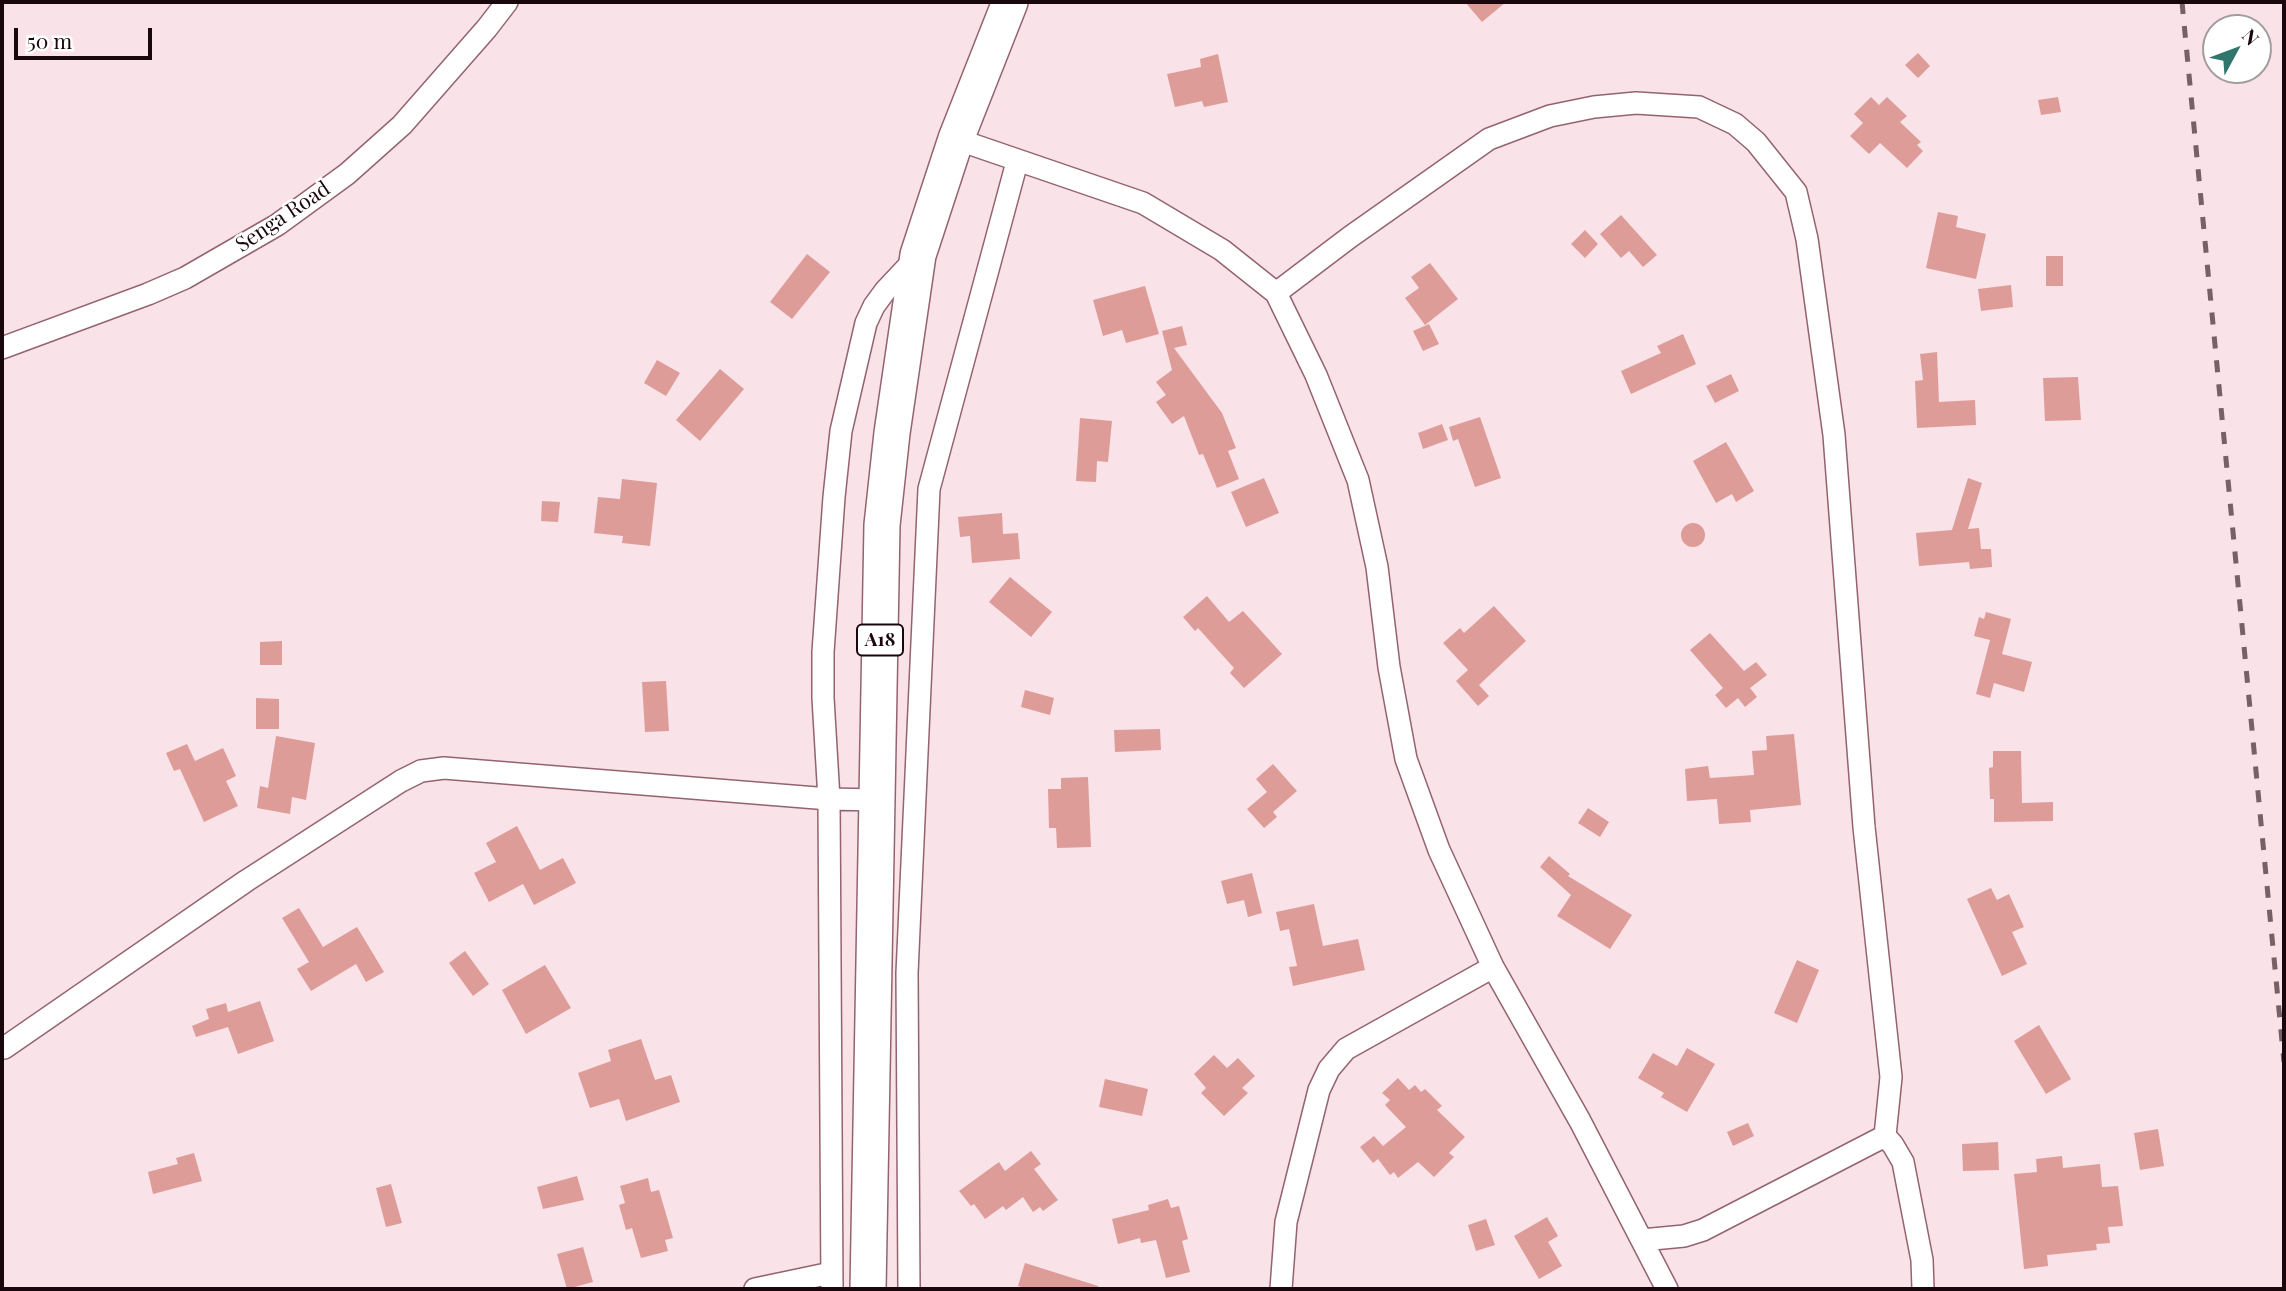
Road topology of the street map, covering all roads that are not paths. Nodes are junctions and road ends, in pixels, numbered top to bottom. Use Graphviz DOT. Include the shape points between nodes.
graph roads {
  1 [pos="507,2"];
  2 [pos="1011,4"];
  3 [pos="956,139"];
  4 [pos="1017,162"];
  5 [pos="918,255"];
  6 [pos="1276,293"];
  7 [pos="2,348"];
  8 [pos="829,799"];
  9 [pos="877,800"];
  10 [pos="1493,967"];
  11 [pos="4,1048"];
  12 [pos="1885,1136"];
  13 [pos="1642,1240"];
  14 [pos="832,1281"];
  15 [pos="755,1289"];
  16 [pos="868,1289"];
  17 [pos="909,1289"];
  18 [pos="1281,1289"];
  19 [pos="1667,1289"];
  20 [pos="1923,1289"];
  1 -- 7 [label="street, Senga Road" via="401,125 347,174 277,225 173,283"];
  2 -- 3 [label="highway, A18"];
  3 -- 4 [label="street"];
  3 -- 5 [label="highway, A18"];
  4 -- 6 [label="street" via="1143,203 1222,250"];
  4 -- 17 [label="street" via="929,489 907,973"];
  5 -- 8 [label="street" via="885,290 866,323 841,431 823,652"];
  5 -- 9 [label="highway, A18" via="882,525"];
  6 -- 10 [label="street" via="1316,375 1358,480 1377,567 1406,759 1439,850"];
  6 -- 12 [label="street" via="1489,139 1550,116 1636,103 1699,107 1735,124 1779,168 1796,192 1807,239 1834,435 1864,827 1891,1077"];
  8 -- 9 [label="street"];
  8 -- 11 [label="street" via="444,768 421,771 246,881"];
  8 -- 14 [label="street"];
  9 -- 16 [label="highway, A18"];
  10 -- 13 [label="street"];
  10 -- 18 [label="street" via="1346,1049 1329,1069 1319,1090 1286,1222"];
  12 -- 13 [label="street" via="1703,1230"];
  12 -- 20 [label="street" via="1903,1162 1922,1260"];
  13 -- 19 [label="street"];
  14 -- 15 [label="street"];
}
